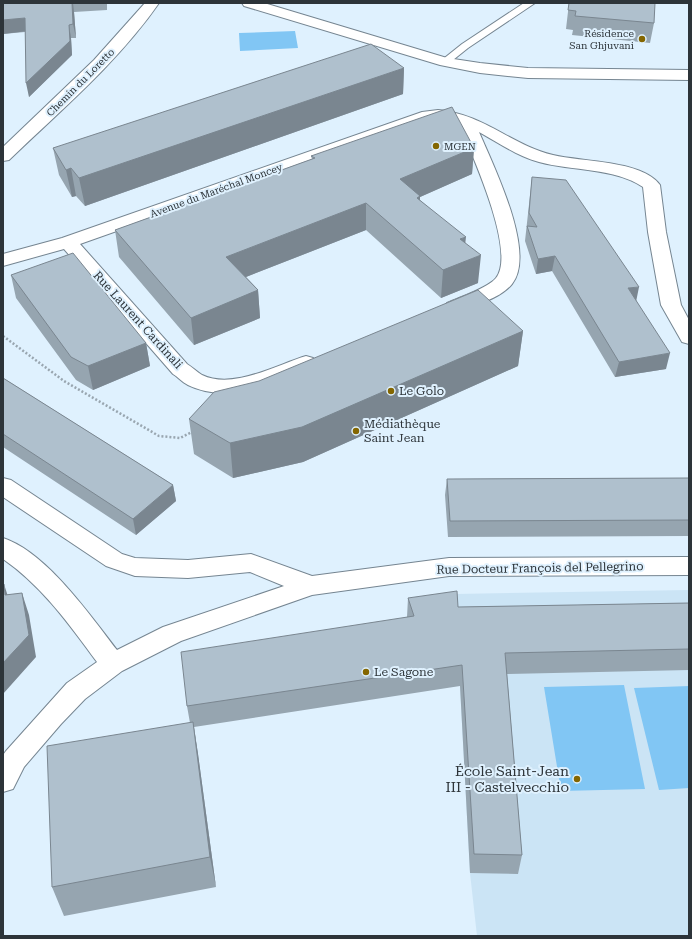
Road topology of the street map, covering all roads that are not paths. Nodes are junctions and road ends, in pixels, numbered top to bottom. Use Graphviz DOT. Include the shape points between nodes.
graph roads {
  1 [pos="152,3"];
  2 [pos="249,3"];
  3 [pos="530,3"];
  4 [pos="445,62"];
  5 [pos="689,75"];
  6 [pos="466,121"];
  7 [pos="3,156"];
  8 [pos="68,242"];
  9 [pos="3,260"];
  10 [pos="439,314"];
  11 [pos="689,337"];
  12 [pos="324,357"];
  13 [pos="3,486"];
  14 [pos="3,547"];
  15 [pos="689,566"];
  16 [pos="311,586"];
  17 [pos="113,664"];
  18 [pos="3,780"];
  1 -- 7 [label="street, Chemin du Loretto" via="90,74"];
  2 -- 4 [label="street"];
  3 -- 4 [label="lane" via="510,19 453,54"];
  4 -- 5 [label="street" via="528,73"];
  6 -- 8 [label="street, Avenue du Maréchal Moncey" via="439,114 428,115"];
  6 -- 10 [label="street" via="494,187 512,253 511,270 499,284"];
  6 -- 11 [label="street" via="527,153 561,162 627,172 651,185 671,305"];
  8 -- 9 [label="street, Avenue du Maréchal Moncey"];
  8 -- 12 [label="street, Rue Laurent Cardinali" via="180,369 194,379 210,385 250,383"];
  13 -- 16 [label="street" via="114,560 135,567 188,569 251,563"];
  14 -- 17 [label="street" via="32,567 72,610"];
  15 -- 16 [label="street, Rue Docteur François del Pellegrino" via="449,567"];
  16 -- 17 [label="street, Rue Docteur François del Pellegrino" via="172,634"];
  17 -- 18 [label="street, Rue Docteur François del Pellegrino" via="76,691 52,716 15,759"];
}
